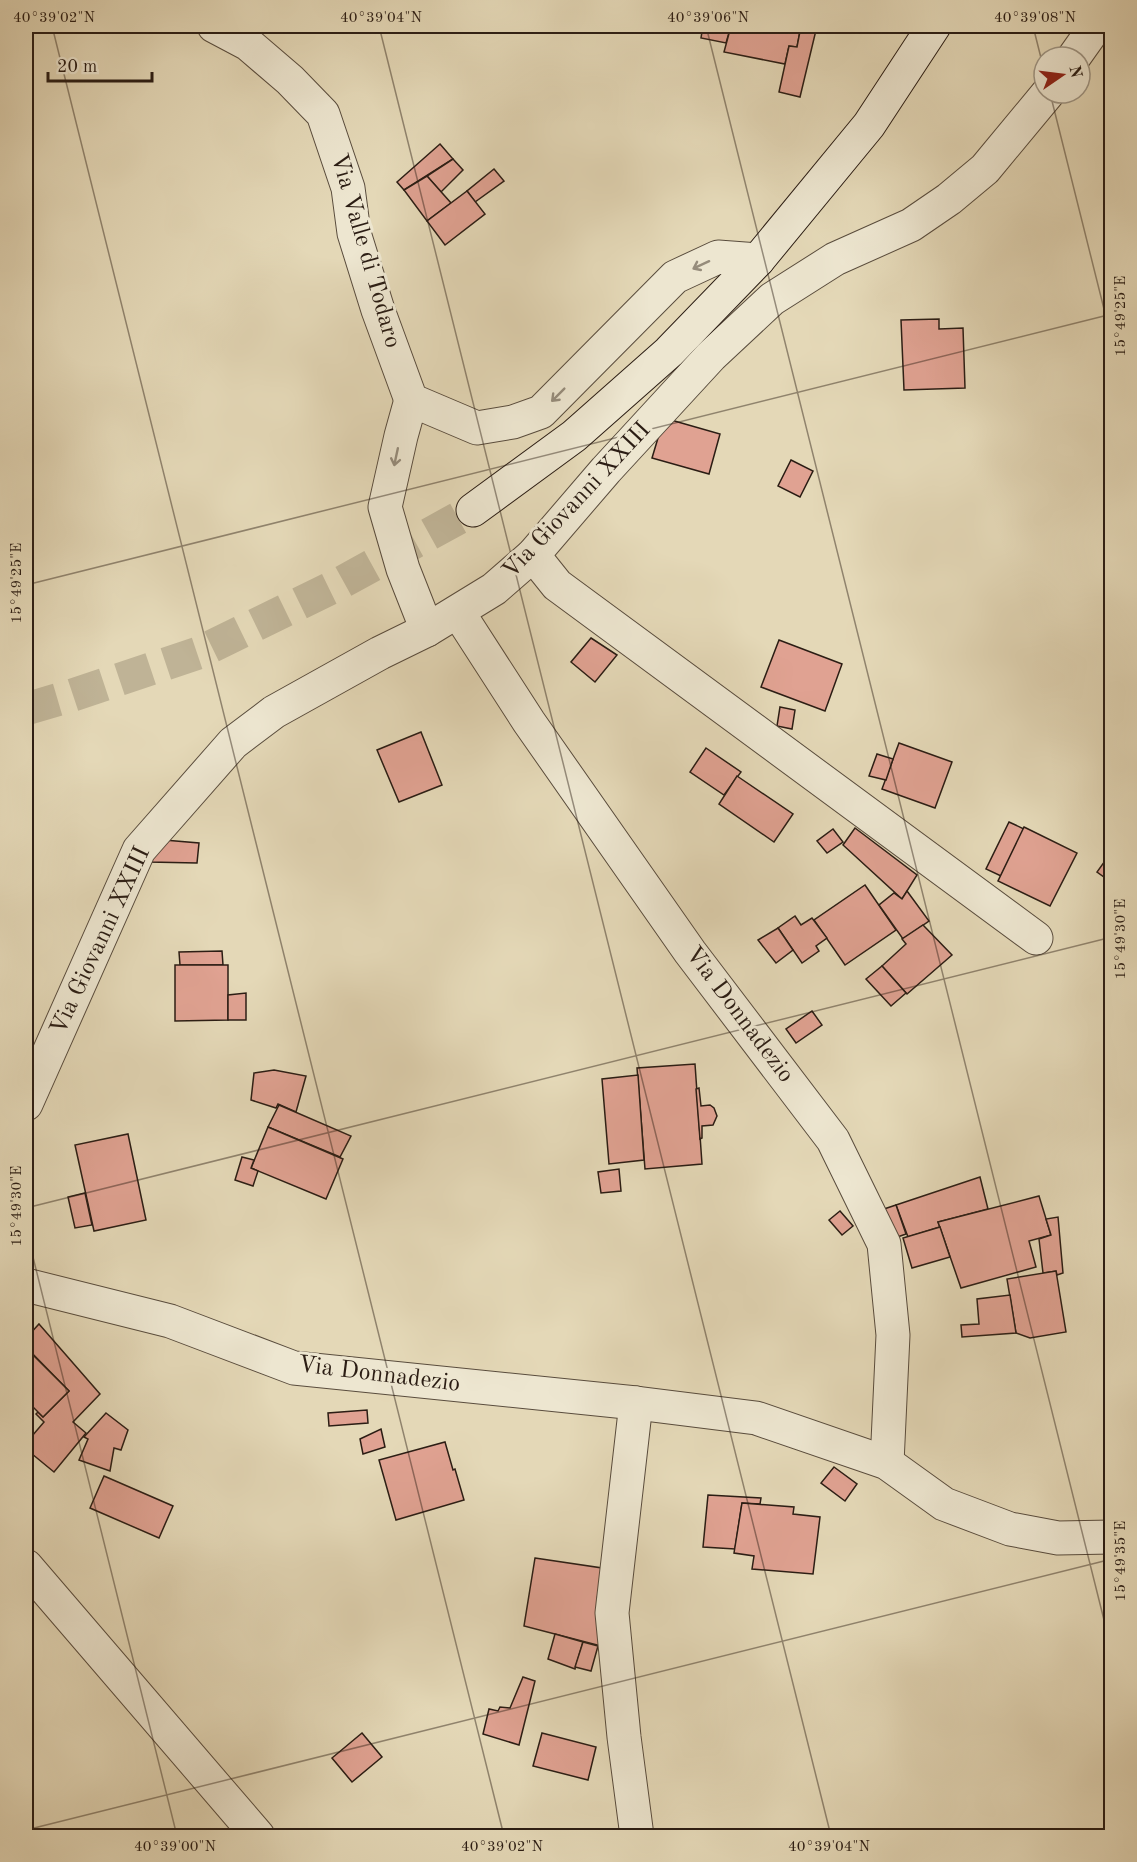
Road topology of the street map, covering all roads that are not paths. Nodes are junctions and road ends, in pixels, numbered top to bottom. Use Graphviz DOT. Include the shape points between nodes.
graph roads {
  1 [pos="214,26"];
  2 [pos="934,26"];
  3 [pos="1096,26"];
  4 [pos="1083,45"];
  5 [pos="1038,105"];
  6 [pos="758,260"];
  7 [pos="411,400"];
  8 [pos="473,510"];
  9 [pos="533,555"];
  10 [pos="458,612"];
  11 [pos="427,630"];
  12 [pos="1036,938"];
  13 [pos="26,1104"];
  14 [pos="26,1286"];
  15 [pos="636,1403"];
  16 [pos="887,1463"];
  17 [pos="1112,1537"];
  18 [pos="26,1566"];
  19 [pos="258,1836"];
  20 [pos="637,1836"];
  1 -- 7 [label="street, Via Valle di Todaro" via="249,44 323,114 348,188 354,233 364,266"];
  2 -- 6 [label="street, Via Giovanni XXIII" via="868,124"];
  3 -- 4 [label="street"];
  5 -- 9 [label="street, Via Giovanni XXIII" via="985,169 949,199 911,225 835,259 771,299 711,356"];
  6 -- 7 [label="street, one-way" via="718,257 675,277 541,412 477,428"];
  6 -- 8 [label="street, Via Giovanni XXIII" via="661,360 574,435"];
  7 -- 11 [label="street, one-way" via="385,507 403,570"];
  9 -- 10 [label="street, Via Giovanni XXIII" via="494,589"];
  9 -- 12 [label="street" via="557,585"];
  10 -- 11 [label="street, Via Giovanni XXIII"];
  10 -- 16 [label="street, Via Donnadezio" via="529,722 690,952 834,1140 884,1244 893,1335"];
  11 -- 13 [label="street, Via Giovanni XXIII" via="274,712 233,743 139,850"];
  14 -- 15 [label="street, Via Donnadezio" via="170,1321 294,1368"];
  15 -- 16 [label="street, Via Donnadezio" via="756,1418"];
  15 -- 20 [label="street" via="612,1612"];
  16 -- 17 [label="street, Via Donnadezio" via="944,1504 1010,1529 1058,1538"];
  18 -- 19 [label="street"];
}
